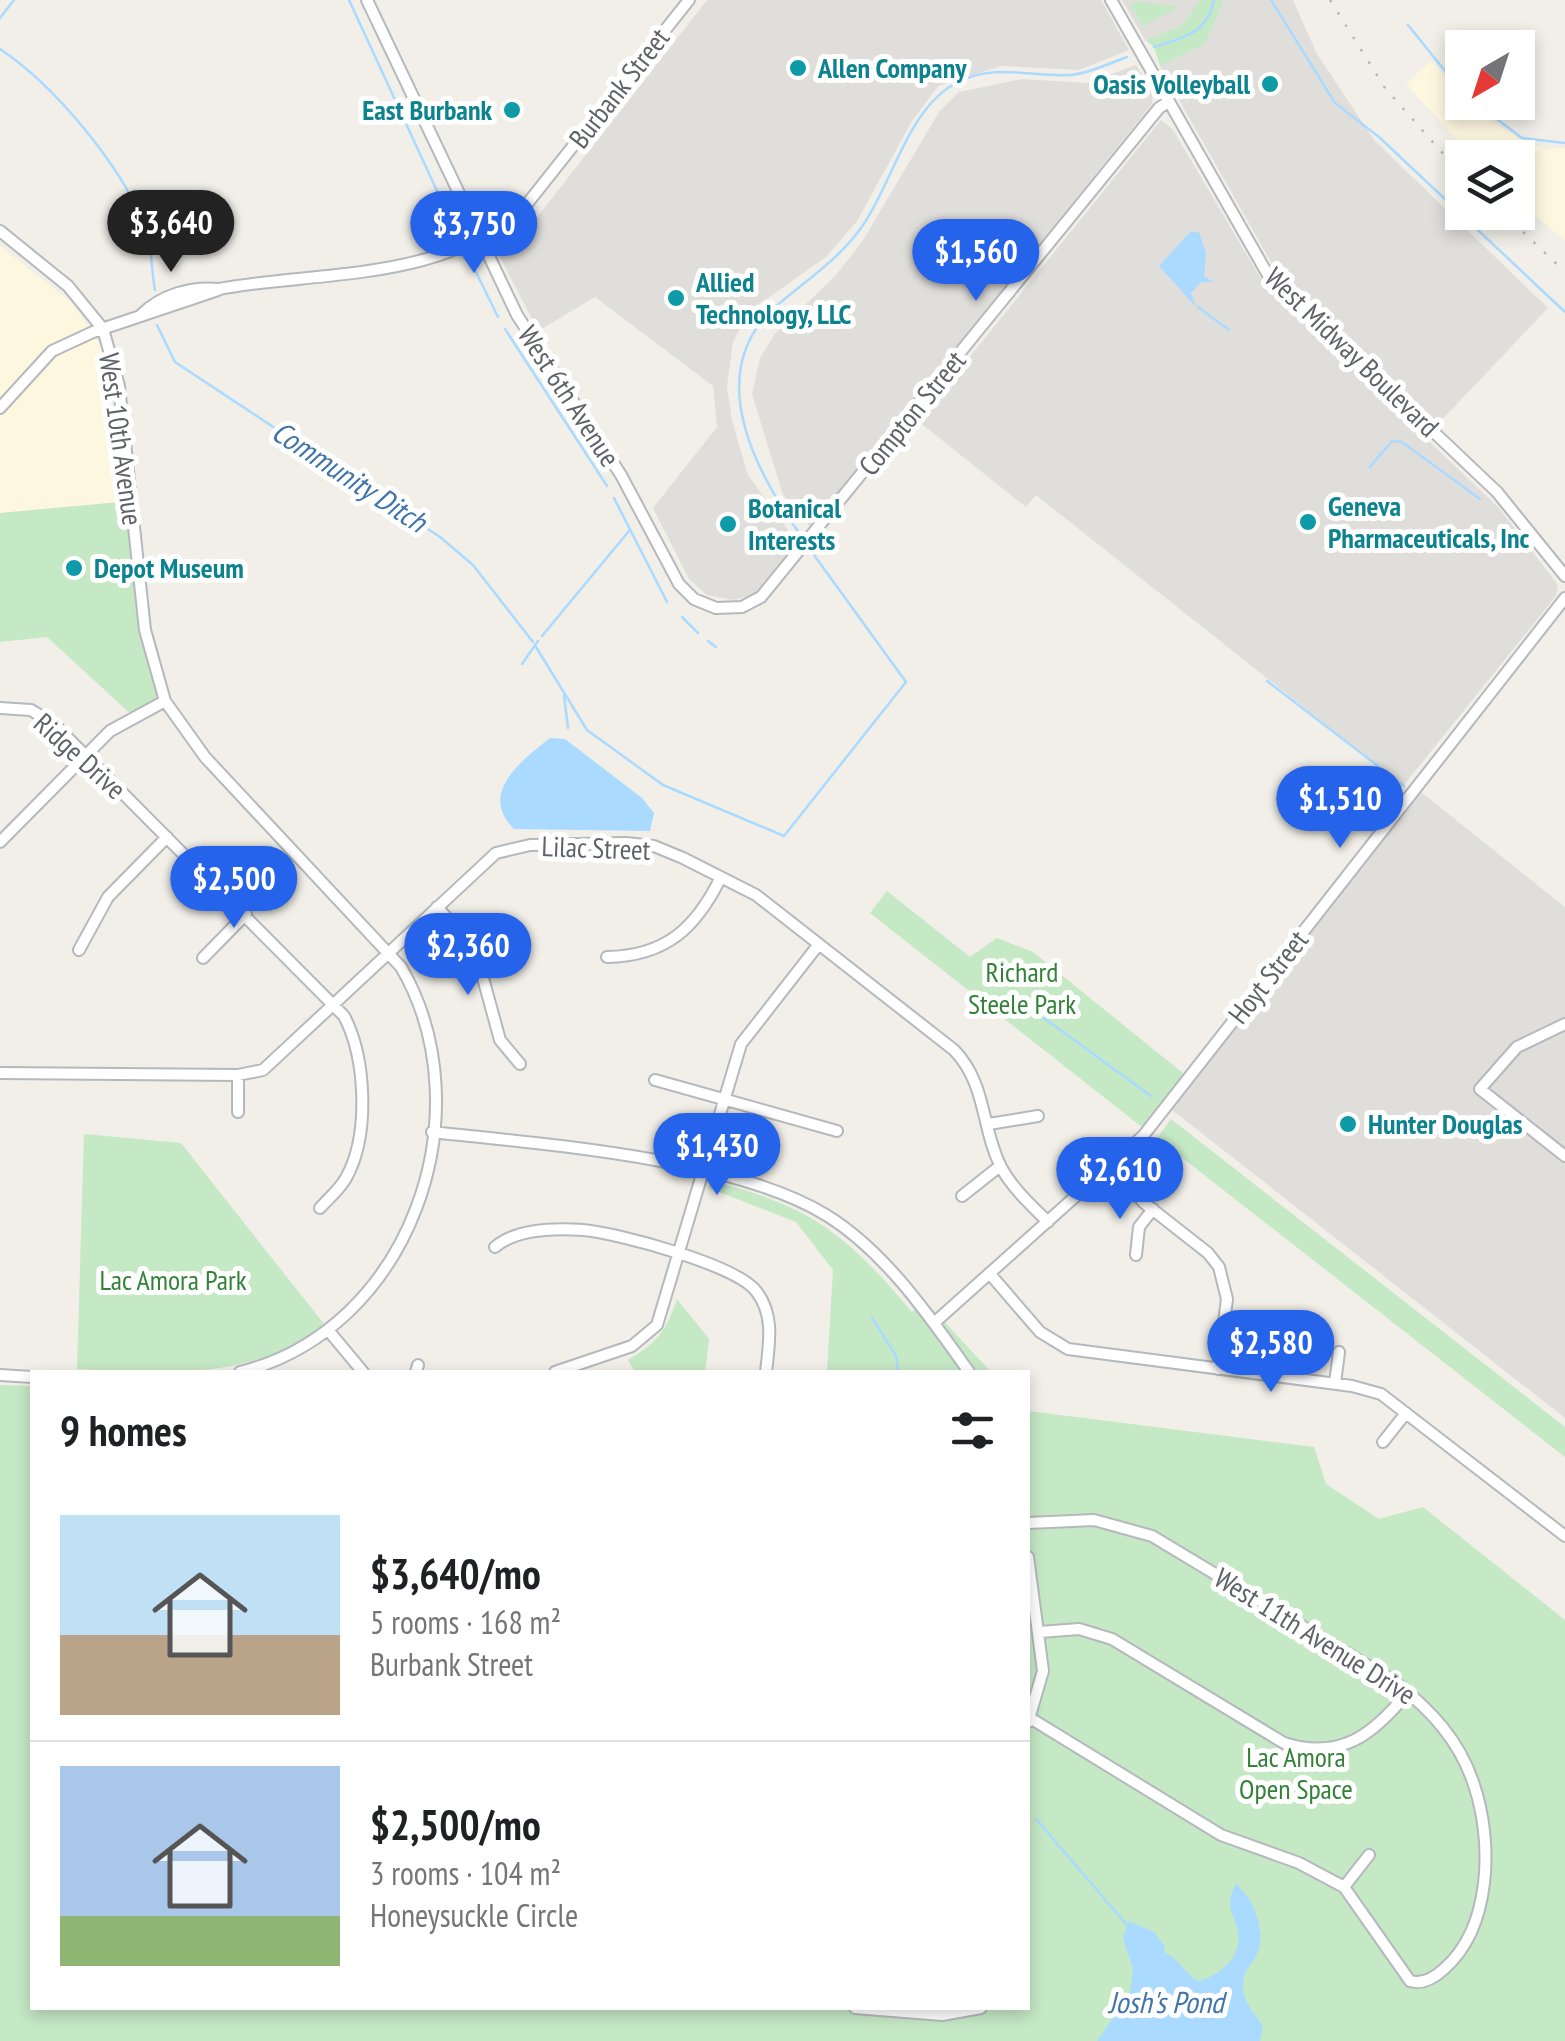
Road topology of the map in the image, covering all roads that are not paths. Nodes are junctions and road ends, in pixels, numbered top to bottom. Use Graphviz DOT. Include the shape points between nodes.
graph roads {
  1 [pos="367,0"];
  2 [pos="689,0"];
  3 [pos="1111,0"];
  4 [pos="1168,102"];
  5 [pos="0,232"];
  6 [pos="478,236"];
  7 [pos="103,329"];
  8 [pos="0,408"];
  9 [pos="644,519"];
  10 [pos="1565,576"];
  11 [pos="1565,598"];
  12 [pos="166,700"];
  13 [pos="0,708"];
  14 [pos="86,756"];
  15 [pos="167,836"];
  16 [pos="0,842"];
  17 [pos="720,877"];
  18 [pos="437,907"];
  19 [pos="246,914"];
  20 [pos="819,944"];
  21 [pos="79,950"];
  22 [pos="389,954"];
  23 [pos="607,957"];
  24 [pos="203,958"];
  25 [pos="333,1002"];
  26 [pos="1565,1024"];
  27 [pos="520,1064"];
  28 [pos="0,1073"];
  29 [pos="238,1075"];
  30 [pos="655,1080"];
  31 [pos="724,1100"];
  32 [pos="238,1112"];
  33 [pos="1038,1116"];
  34 [pos="989,1124"];
  35 [pos="836,1131"];
  36 [pos="432,1132"];
  37 [pos="1565,1156"];
  38 [pos="1000,1166"];
  39 [pos="1112,1166"];
  40 [pos="704,1170"];
  41 [pos="962,1196"];
  42 [pos="320,1208"];
  43 [pos="1153,1209"];
  44 [pos="1048,1222"];
  45 [pos="495,1247"];
  46 [pos="680,1255"];
  47 [pos="1136,1255"];
  48 [pos="990,1274"];
  49 [pos="934,1322"];
  50 [pos="328,1330"];
  51 [pos="1339,1352"];
  52 [pos="1218,1368"];
  53 [pos="246,1370"];
  54 [pos="362,1370"];
  55 [pos="573,1370"];
  56 [pos="766,1370"];
  57 [pos="968,1370"];
  58 [pos="0,1376"];
  59 [pos="30,1376"];
  60 [pos="1335,1383"];
  61 [pos="1406,1413"];
  62 [pos="1383,1442"];
  63 [pos="1030,1523"];
  64 [pos="1565,1536"];
  65 [pos="1030,1570"];
  66 [pos="1040,1632"];
  67 [pos="1408,1692"];
  68 [pos="1030,1717"];
  69 [pos="1030,1721"];
  70 [pos="1370,1855"];
  71 [pos="1344,1887"];
  72 [pos="880,2010"];
  73 [pos="971,2010"];
  1 -- 6 [label="street, West 6th Avenue"];
  2 -- 6 [label="street, Burbank Street" via="527,204"];
  3 -- 4 [label="street, West Midway Boulevard"];
  4 -- 9 [label="street, Compton Street" via="756,600 716,608 686,593"];
  4 -- 10 [label="street, West Midway Boulevard" via="1276,284 1497,492"];
  5 -- 7 [label="street, West 10th Avenue" via="68,286"];
  6 -- 7 [label="street, Burbank Street" via="398,267 219,289"];
  6 -- 9 [label="street, West 6th Avenue" via="519,319"];
  7 -- 8 [label="street, Burbank Street" via="42,357"];
  7 -- 12 [label="street, West 10th Avenue" via="119,386 146,641"];
  11 -- 39 [label="street, Hoyt Street" via="1143,1136"];
  12 -- 14 [label="street" via="120,723"];
  12 -- 22 [label="street, West 10th Avenue" via="205,756"];
  13 -- 14 [label="street, Ridge Drive" via="37,712"];
  14 -- 15 [label="street, Ridge Drive"];
  14 -- 16 [label="street"];
  15 -- 19 [label="street, Ridge Drive"];
  15 -- 21 [label="street" via="108,897"];
  17 -- 18 [label="street, Lilac Street" via="654,846 530,844 496,853"];
  17 -- 20 [label="street, Lilac Street" via="756,895"];
  17 -- 23 [label="street" via="683,934 654,951"];
  18 -- 22 [label="street, Lilac Street"];
  18 -- 27 [label="street" via="475,949 500,1040"];
  19 -- 24 [label="street"];
  19 -- 25 [label="street, Ridge Drive"];
  20 -- 31 [label="street" via="741,1044"];
  20 -- 34 [label="street, Lilac Street" via="968,1065"];
  22 -- 25 [label="street, Lilac Street"];
  22 -- 36 [label="street, West 10th Avenue" via="414,989 431,1034"];
  25 -- 29 [label="street, Lilac Street" via="263,1070"];
  25 -- 42 [label="street, Ridge Drive" via="356,1043 362,1094 350,1168"];
  26 -- 37 [label="street" via="1517,1047 1480,1089"];
  28 -- 29 [label="street, Lilac Street"];
  29 -- 32 [label="street"];
  30 -- 31 [label="street"];
  31 -- 35 [label="street"];
  31 -- 40 [label="street"];
  33 -- 34 [label="street"];
  34 -- 38 [label="street, Lilac Street"];
  36 -- 40 [label="street"];
  36 -- 50 [label="street, West 10th Avenue" via="420,1200 398,1252 372,1289"];
  38 -- 41 [label="street"];
  38 -- 44 [label="street, Lilac Street"];
  39 -- 43 [label="street"];
  39 -- 44 [label="street, Hoyt Street"];
  40 -- 46 [label="street"];
  40 -- 49 [label="street" via="827,1215 871,1251"];
  43 -- 47 [label="street" via="1139,1227"];
  43 -- 52 [label="street" via="1208,1253 1221,1272 1226,1299"];
  44 -- 48 [label="street, Hoyt Street"];
  45 -- 46 [label="street" via="508,1236 574,1230"];
  46 -- 55 [label="street" via="652,1331"];
  46 -- 56 [label="street" via="730,1270 760,1295 770,1321"];
  48 -- 49 [label="street, Hoyt Street"];
  48 -- 52 [label="street" via="1058,1344"];
  49 -- 57 [label="street"];
  50 -- 53 [label="street, West 10th Avenue"];
  50 -- 54 [label="street"];
  51 -- 60 [label="street"];
  52 -- 60 [label="street"];
  58 -- 59 [label="street"];
  60 -- 61 [label="street" via="1381,1394"];
  61 -- 62 [label="street"];
  61 -- 64 [label="street"];
  63 -- 67 [label="street, West 11th Avenue Drive" via="1094,1520 1152,1536"];
  65 -- 66 [label="street"];
  66 -- 67 [label="street" via="1080,1630 1112,1639 1275,1738 1310,1750 1338,1748 1370,1734"];
  66 -- 68 [label="street" via="1044,1671"];
  67 -- 71 [label="street, West 11th Avenue Drive" via="1466,1762 1484,1831 1484,1874 1471,1929 1455,1959 1418,1984 1406,1978"];
  69 -- 71 [label="street" via="1232,1840"];
  70 -- 71 [label="street"];
  72 -- 73 [label="street"];
}
